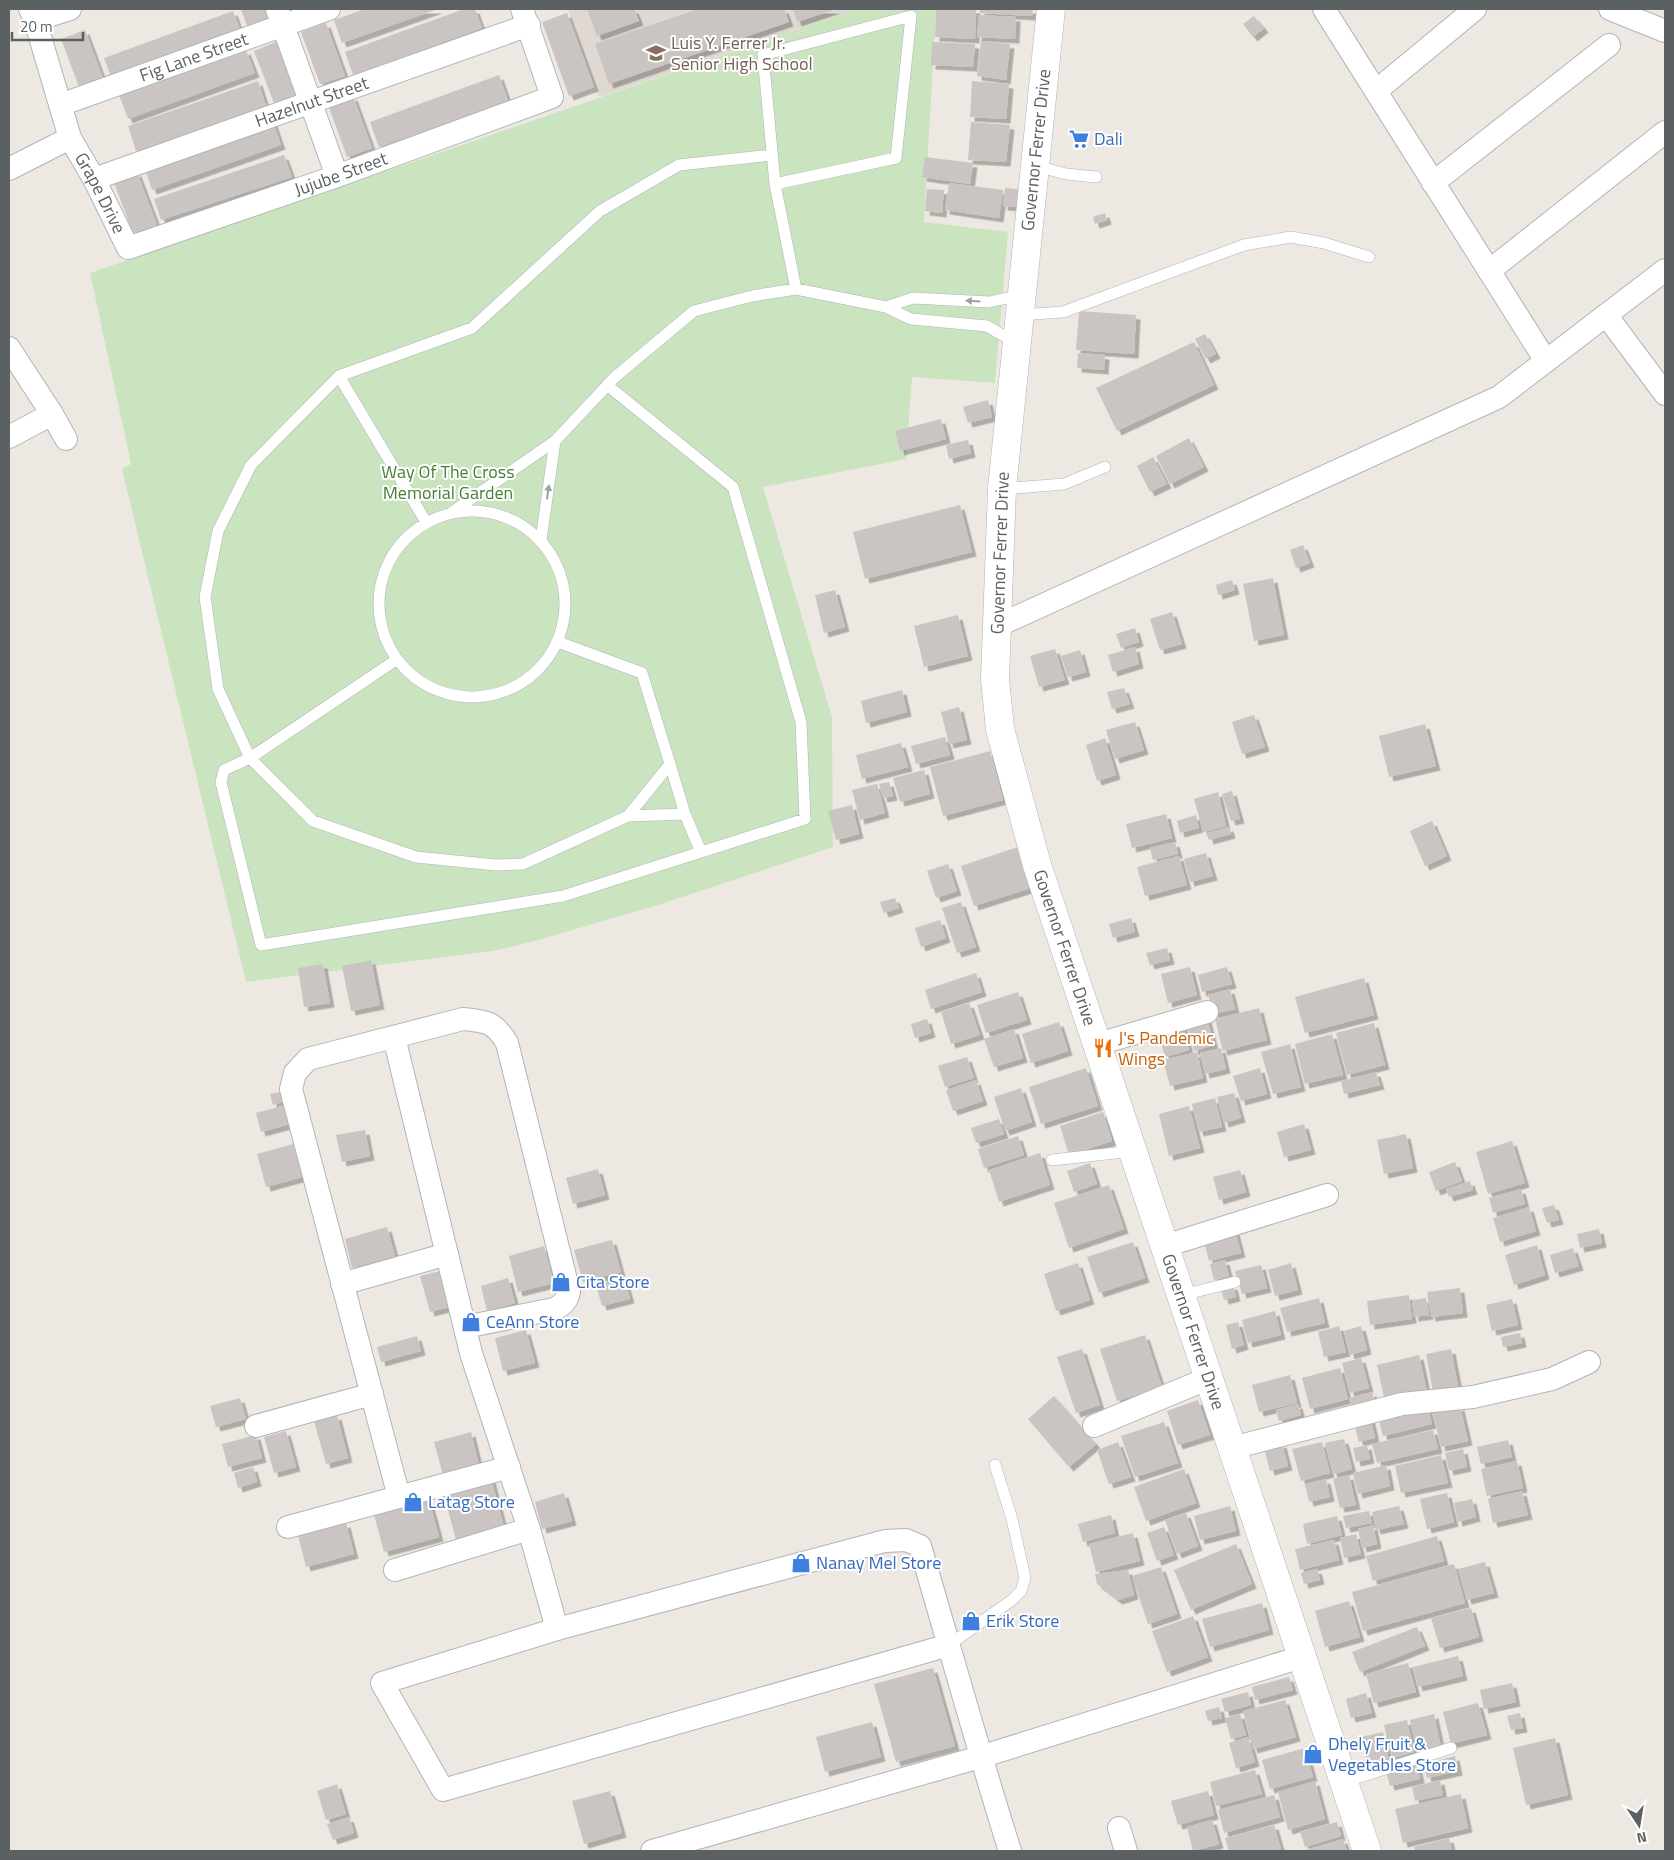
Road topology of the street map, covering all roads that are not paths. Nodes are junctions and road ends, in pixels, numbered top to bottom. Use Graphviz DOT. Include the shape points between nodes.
graph roads {
  1 [pos="70,9"];
  2 [pos="329,9"];
  3 [pos="1051,9"];
  4 [pos="1324,9"];
  5 [pos="1475,9"];
  6 [pos="1620,10"];
  7 [pos="32,14"];
  8 [pos="279,17"];
  9 [pos="526,17"];
  10 [pos="1665,31"];
  11 [pos="1609,45"];
  12 [pos="1376,91"];
  13 [pos="310,101"];
  14 [pos="60,105"];
  15 [pos="1665,132"];
  16 [pos="70,138"];
  17 [pos="772,155"];
  18 [pos="1034,165"];
  19 [pos="9,169"];
  20 [pos="337,176"];
  21 [pos="1096,177"];
  22 [pos="94,179"];
  23 [pos="1433,183"];
  24 [pos="775,184"];
  25 [pos="128,248"];
  26 [pos="1369,257"];
  27 [pos="1665,270"];
  28 [pos="1489,271"];
  29 [pos="796,289"];
  30 [pos="1020,305"];
  31 [pos="886,307"];
  32 [pos="1606,315"];
  33 [pos="1016,343"];
  34 [pos="9,351"];
  35 [pos="1546,361"];
  36 [pos="340,376"];
  37 [pos="607,385"];
  38 [pos="1665,394"];
  39 [pos="52,414"];
  40 [pos="9,438"];
  41 [pos="66,439"];
  42 [pos="556,441"];
  43 [pos="1105,468"];
  44 [pos="1002,489"];
  45 [pos="452,512"];
  46 [pos="426,522"];
  47 [pos="541,540"];
  48 [pos="997,626"];
  49 [pos="558,642"];
  50 [pos="396,660"];
  51 [pos="250,758"];
  52 [pos="670,764"];
  53 [pos="684,814"];
  54 [pos="628,816"];
  55 [pos="702,852"];
  56 [pos="1207,1012"];
  57 [pos="394,1036"];
  58 [pos="1098,1044"];
  59 [pos="1133,1151"];
  60 [pos="1052,1160"];
  61 [pos="1328,1195"];
  62 [pos="1165,1246"];
  63 [pos="447,1254"];
  64 [pos="1234,1282"];
  65 [pos="342,1284"];
  66 [pos="1182,1295"];
  67 [pos="465,1327"];
  68 [pos="1589,1362"];
  69 [pos="1209,1378"];
  70 [pos="372,1394"];
  71 [pos="256,1426"];
  72 [pos="1094,1426"];
  73 [pos="1232,1448"];
  74 [pos="995,1465"];
  75 [pos="509,1467"];
  76 [pos="399,1497"];
  77 [pos="288,1527"];
  78 [pos="529,1529"];
  79 [pos="395,1570"];
  80 [pos="557,1629"];
  81 [pos="949,1645"];
  82 [pos="1301,1657"];
  83 [pos="1451,1748"];
  84 [pos="980,1757"];
  85 [pos="1344,1782"];
  86 [pos="1119,1828"];
  87 [pos="652,1851"];
  88 [pos="1010,1851"];
  89 [pos="1126,1851"];
  90 [pos="1367,1851"];
  1 -- 7 [label="street"];
  2 -- 8 [label="street, Fig Lane Street"];
  3 -- 18 [label="main road, Governor Ferrer Drive"];
  4 -- 12 [label="street"];
  5 -- 12 [label="street"];
  6 -- 10 [label="street"];
  7 -- 14 [label="street, Grape Drive"];
  8 -- 13 [label="street"];
  8 -- 14 [label="street, Fig Lane Street"];
  9 -- 13 [label="street, Hazelnut Street"];
  9 -- 20 [label="street, Jujube Street" via="552,97"];
  11 -- 23 [label="street"];
  12 -- 23 [label="street"];
  13 -- 20 [label="street"];
  13 -- 22 [label="street, Hazelnut Street"];
  14 -- 16 [label="street, Grape Drive"];
  15 -- 28 [label="street"];
  16 -- 19 [label="street"];
  16 -- 22 [label="street, Grape Drive"];
  17 -- 24 [label="lane"];
  17 -- 24 [label="lane" via="763,55 911,16 896,158"];
  17 -- 36 [label="lane" via="679,165 600,211 472,328"];
  18 -- 21 [label="lane" via="1066,174"];
  18 -- 30 [label="main road, Governor Ferrer Drive"];
  20 -- 25 [label="street, Jujube Street"];
  22 -- 25 [label="street, Grape Drive"];
  23 -- 28 [label="street"];
  24 -- 29 [label="lane"];
  26 -- 30 [label="lane" via="1291,237 1244,245 1063,312"];
  27 -- 32 [label="street"];
  28 -- 35 [label="street"];
  29 -- 31 [label="lane"];
  29 -- 37 [label="lane" via="694,311"];
  30 -- 31 [label="lane, one-way" via="913,298"];
  30 -- 33 [label="main road, Governor Ferrer Drive"];
  31 -- 33 [label="lane" via="911,319 987,326"];
  32 -- 35 [label="street"];
  32 -- 38 [label="street"];
  33 -- 44 [label="main road, Governor Ferrer Drive"];
  34 -- 39 [label="street"];
  35 -- 48 [label="street" via="1499,397"];
  36 -- 46 [label="lane"];
  36 -- 51 [label="lane" via="251,465 218,531 205,597 218,689"];
  37 -- 42 [label="lane"];
  37 -- 55 [label="lane" via="734,487 800,722 804,819"];
  39 -- 40 [label="street"];
  39 -- 41 [label="street"];
  42 -- 45 [label="lane"];
  47 -- 42 [label="lane, one-way"];
  43 -- 44 [label="lane" via="1064,484"];
  44 -- 48 [label="main road, Governor Ferrer Drive"];
  45 -- 46 [label="lane"];
  45 -- 47 [label="lane" via="485,511 510,518"];
  46 -- 50 [label="lane" via="392,554 380,582 379,625"];
  47 -- 49 [label="lane" via="556,561 564,586 566,614"];
  48 -- 58 [label="main road, Governor Ferrer Drive" via="995,679 1000,729 1037,865"];
  49 -- 50 [label="lane" via="550,656 524,682 491,696 450,696 421,684"];
  49 -- 52 [label="lane" via="642,674"];
  50 -- 51 [label="lane"];
  51 -- 54 [label="lane" via="313,820 416,857 496,866 523,864"];
  51 -- 55 [label="lane" via="224,770 221,782 261,945 563,896"];
  52 -- 53 [label="lane"];
  52 -- 54 [label="lane"];
  53 -- 54 [label="lane"];
  53 -- 55 [label="lane"];
  56 -- 58 [label="street"];
  57 -- 63 [label="street"];
  57 -- 65 [label="street" via="308,1059 295,1073 291,1090"];
  57 -- 67 [label="street" via="463,1019 485,1021 499,1030 507,1044 568,1286 568,1297 561,1306"];
  58 -- 59 [label="main road, Governor Ferrer Drive"];
  59 -- 60 [label="lane"];
  59 -- 62 [label="main road, Governor Ferrer Drive"];
  61 -- 62 [label="street"];
  62 -- 66 [label="main road, Governor Ferrer Drive"];
  63 -- 65 [label="street"];
  63 -- 67 [label="street"];
  64 -- 66 [label="lane"];
  65 -- 70 [label="street"];
  66 -- 69 [label="main road, Governor Ferrer Drive"];
  67 -- 75 [label="street"];
  68 -- 73 [label="street" via="1543,1381 1473,1397 1402,1404"];
  69 -- 72 [label="street"];
  69 -- 73 [label="main road, Governor Ferrer Drive"];
  70 -- 71 [label="street"];
  70 -- 76 [label="street"];
  73 -- 82 [label="main road, Governor Ferrer Drive"];
  74 -- 81 [label="lane" via="1012,1519 1024,1578 1021,1591"];
  75 -- 76 [label="street"];
  75 -- 78 [label="street"];
  76 -- 77 [label="street"];
  78 -- 79 [label="street"];
  78 -- 80 [label="street"];
  80 -- 81 [label="street" via="885,1541 906,1540 920,1546"];
  80 -- 81 [label="street" via="382,1683 443,1790"];
  81 -- 84 [label="street"];
  82 -- 84 [label="street"];
  82 -- 85 [label="main road, Governor Ferrer Drive"];
  83 -- 85 [label="lane"];
  84 -- 87 [label="street"];
  84 -- 88 [label="street"];
  85 -- 90 [label="main road, Governor Ferrer Drive"];
  86 -- 89 [label="street"];
}
